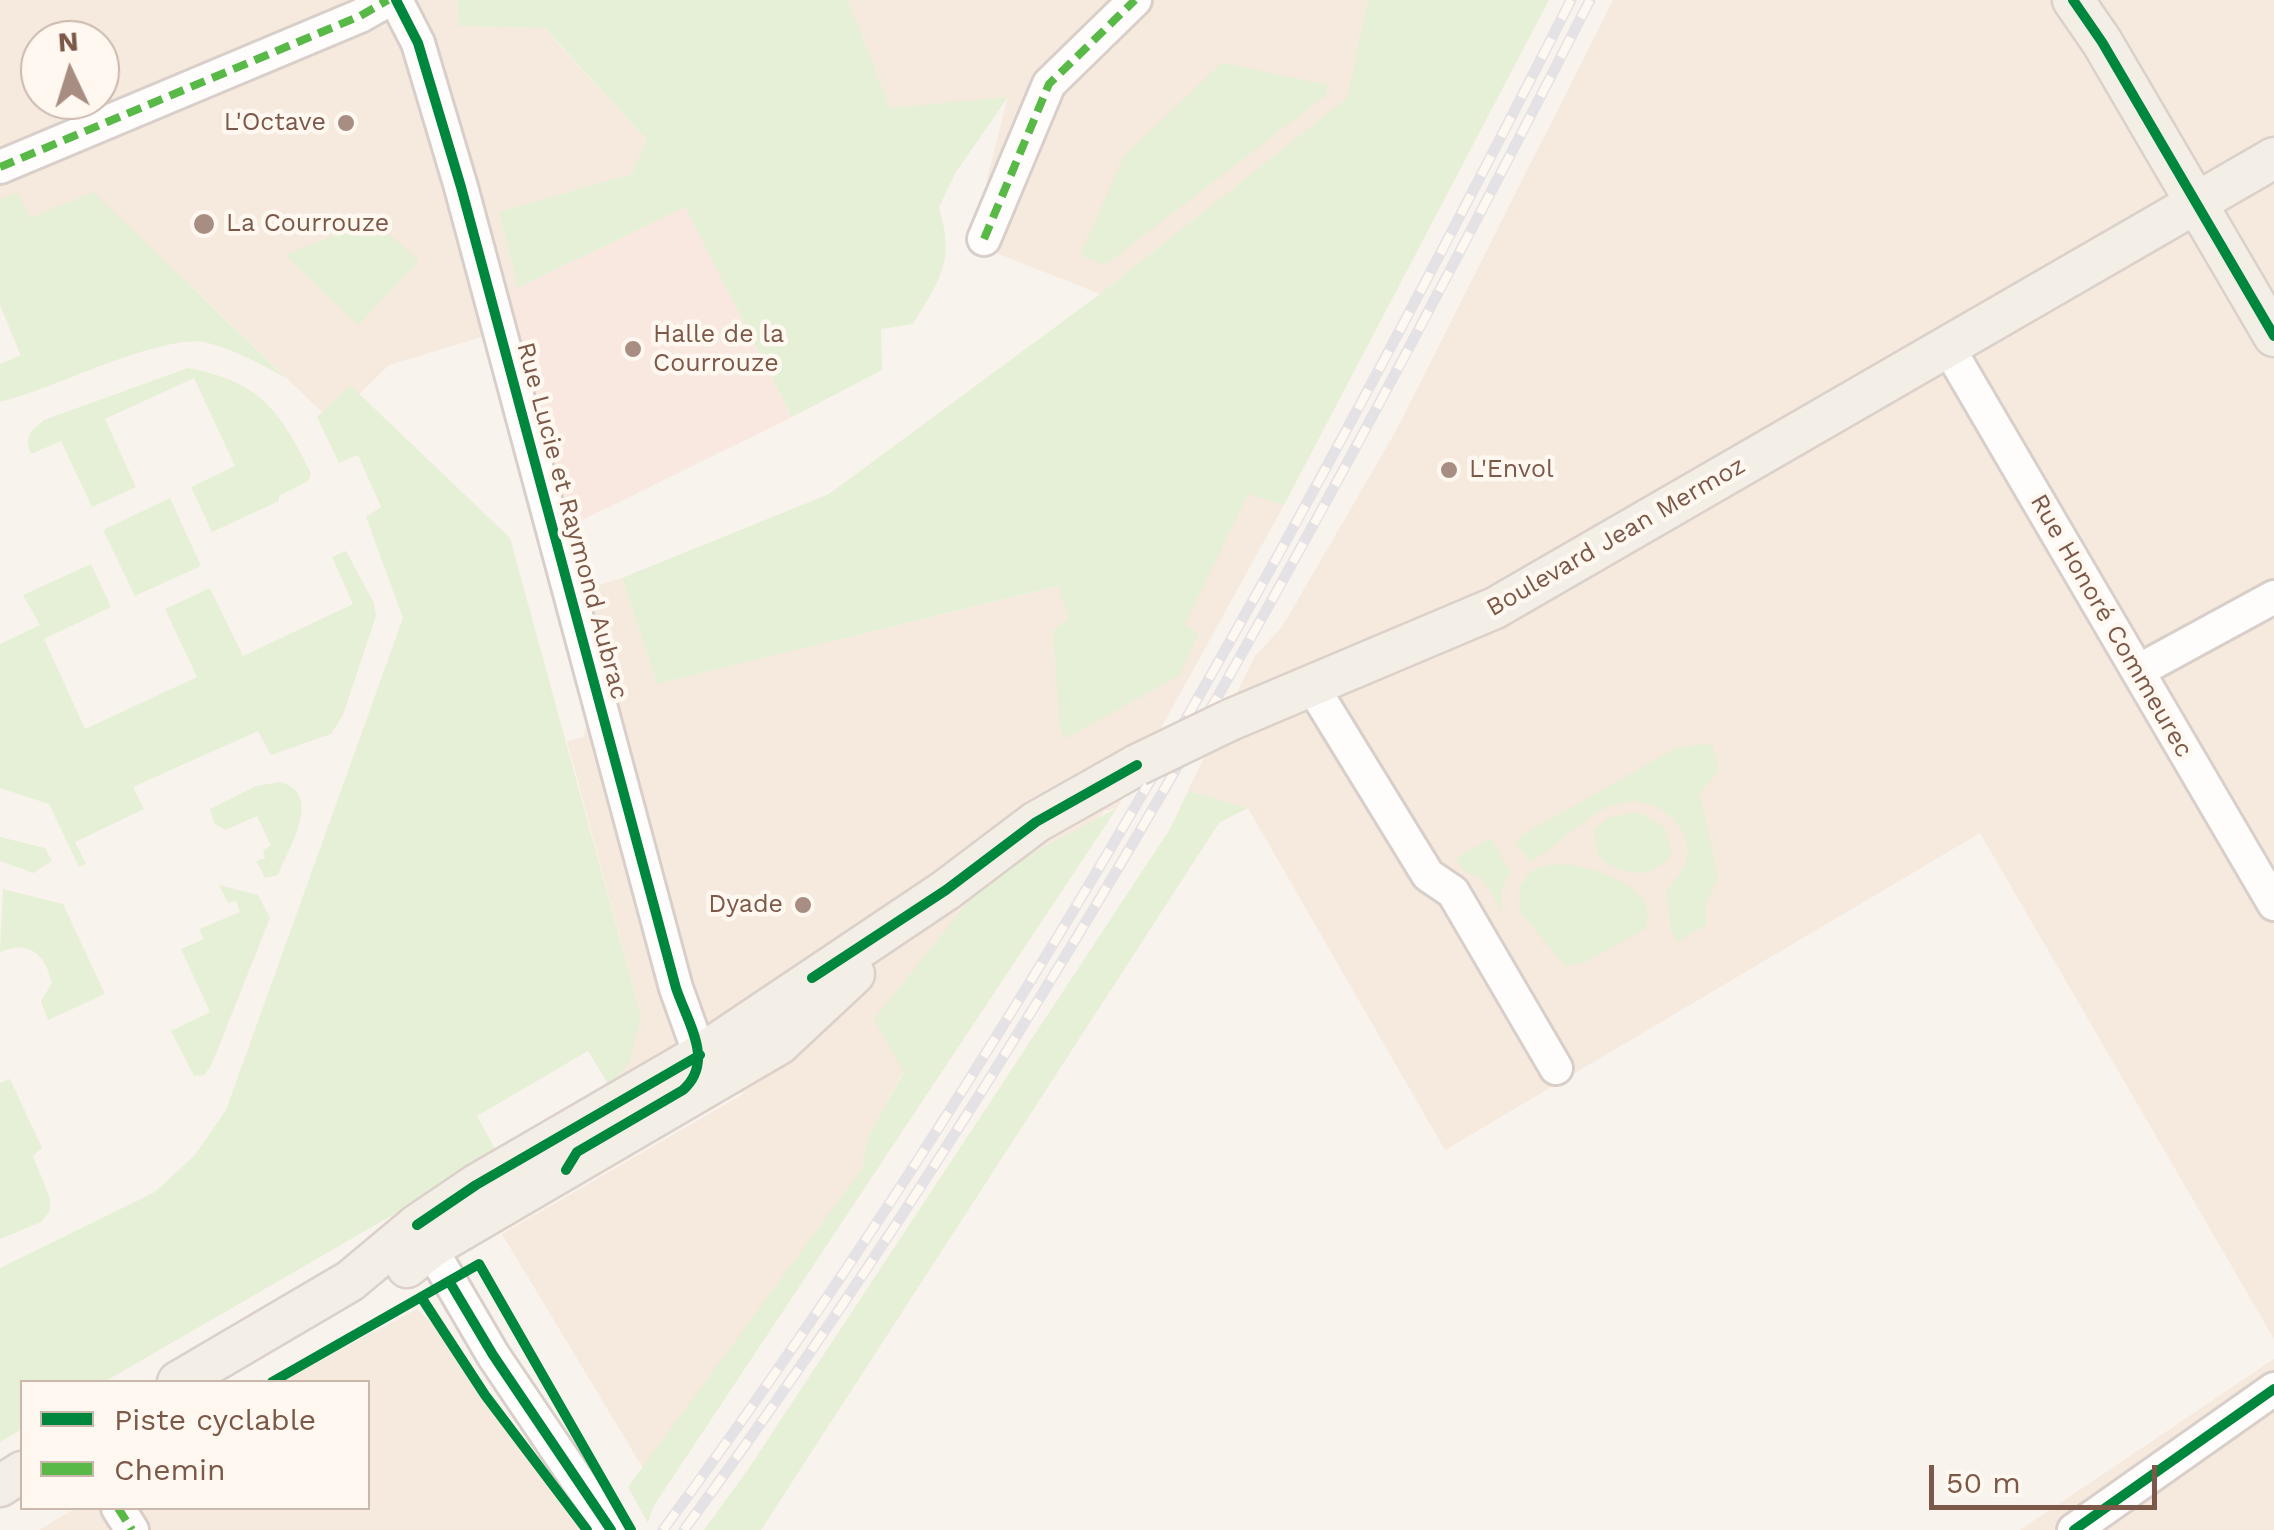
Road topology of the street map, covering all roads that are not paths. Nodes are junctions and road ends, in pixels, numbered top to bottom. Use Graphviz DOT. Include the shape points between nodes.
graph roads {
  1 [pos="388,0"];
  2 [pos="396,0"];
  3 [pos="1135,0"];
  4 [pos="2073,0"];
  5 [pos="2274,158"];
  6 [pos="0,167"];
  7 [pos="2195,204"];
  8 [pos="984,239"];
  9 [pos="2274,336"];
  10 [pos="1948,346"];
  11 [pos="2274,597"];
  12 [pos="2138,671"];
  13 [pos="1312,686"];
  14 [pos="946,890"];
  15 [pos="2274,904"];
  16 [pos="810,1014"];
  17 [pos="700,1055"];
  18 [pos="1556,1068"];
  19 [pos="566,1170"];
  20 [pos="424,1237"];
  21 [pos="181,1380"];
  22 [pos="228,1380"];
  23 [pos="2274,1389"];
  24 [pos="607,1522"];
  25 [pos="2074,1530"];
  1 -- 6 [label="street"];
  2 -- 17 [label="street, Rue Lucie et Raymond Aubrac" via="418,43 456,169 671,970"];
  3 -- 8 [label="street" via="1049,84"];
  4 -- 7 [label="main road"];
  5 -- 7 [label="main road, Boulevard Jean Mermoz"];
  7 -- 9 [label="main road"];
  7 -- 10 [label="main road, Boulevard Jean Mermoz"];
  10 -- 12 [label="street, Rue Honoré Commeurec"];
  10 -- 13 [label="main road, Boulevard Jean Mermoz" via="1495,608"];
  11 -- 12 [label="street"];
  12 -- 15 [label="street, Rue Honoré Commeurec"];
  13 -- 14 [label="main road, Boulevard Jean Mermoz, bridge" via="1138,765 1036,822"];
  13 -- 18 [label="street" via="1428,875 1453,892"];
  14 -- 16 [label="main road, Boulevard Jean Mermoz"];
  14 -- 17 [label="main road, Boulevard Jean Mermoz"];
  16 -- 17 [label="street, Boulevard Jean Mermoz" via="777,1040"];
  16 -- 19 [label="main road, Boulevard Jean Mermoz" via="779,1044"];
  17 -- 19 [label="street, Boulevard Jean Mermoz" via="697,1077 683,1090 577,1152"];
  17 -- 20 [label="main road, Boulevard Jean Mermoz" via="476,1186"];
  19 -- 20 [label="main road, Boulevard Jean Mermoz"];
  20 -- 21 [label="main road, Boulevard Jean Mermoz"];
  20 -- 22 [label="main road, Boulevard Jean Mermoz" via="364,1302"];
  20 -- 24 [label="street" via="493,1355"];
  23 -- 25 [label="street"];
}
